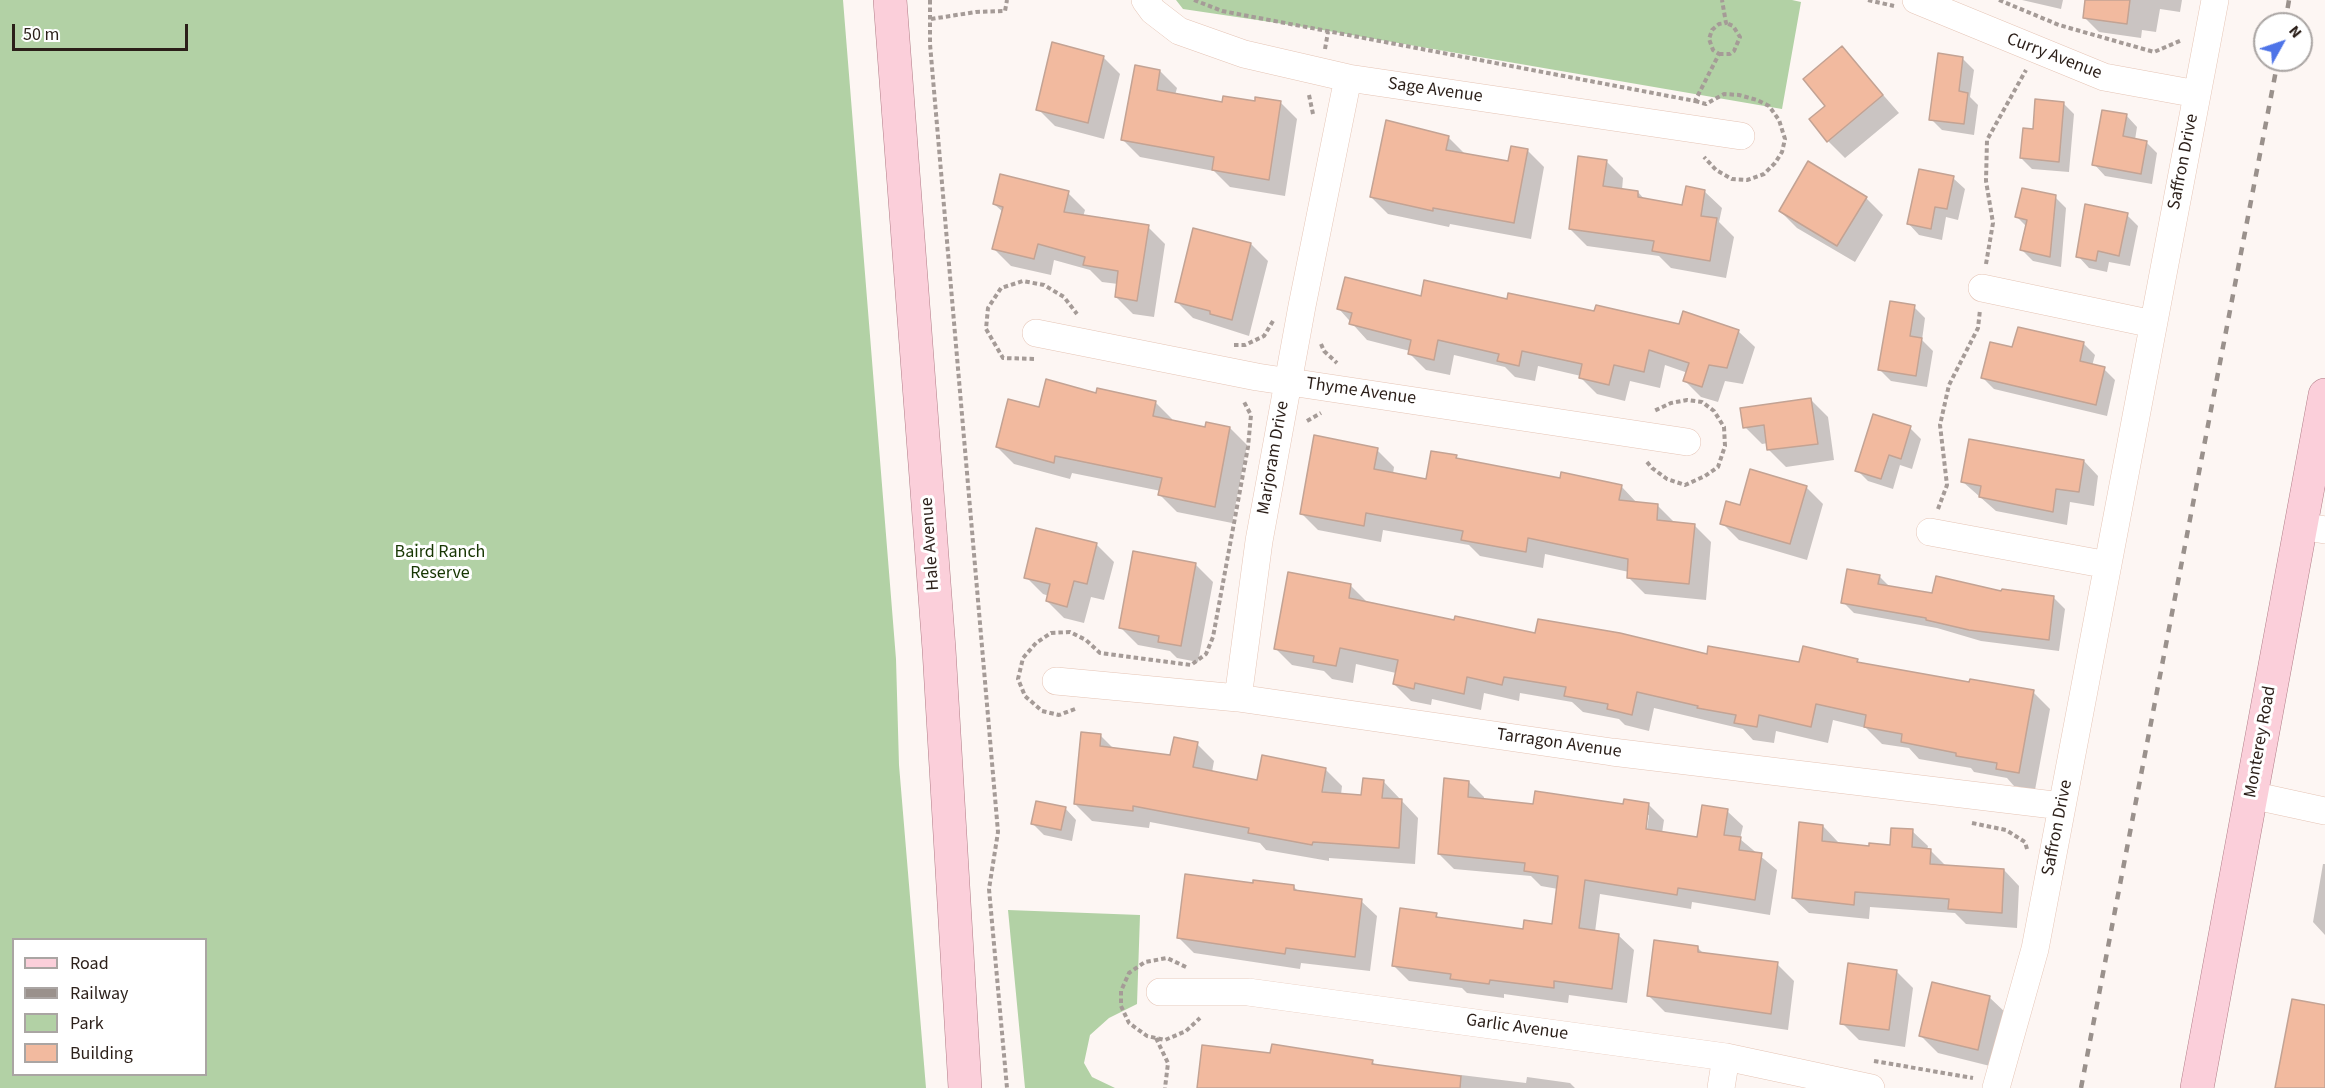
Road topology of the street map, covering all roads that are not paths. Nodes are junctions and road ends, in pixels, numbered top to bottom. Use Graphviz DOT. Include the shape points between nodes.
graph roads {
  1 [pos="890,0"];
  2 [pos="1145,0"];
  3 [pos="1916,0"];
  4 [pos="2214,0"];
  5 [pos="1348,78"];
  6 [pos="2197,94"];
  7 [pos="1741,136"];
  8 [pos="1982,288"];
  9 [pos="2153,324"];
  10 [pos="1037,346"];
  11 [pos="1288,381"];
  12 [pos="2325,395"];
  13 [pos="1687,442"];
  14 [pos="2316,491"];
  15 [pos="2313,528"];
  16 [pos="1930,532"];
  17 [pos="2108,565"];
  18 [pos="1056,681"];
  19 [pos="1238,698"];
  20 [pos="2251,795"];
  21 [pos="2062,806"];
  22 [pos="2325,811"];
  23 [pos="1160,992"];
  24 [pos="1726,1057"];
  25 [pos="1984,1081"];
  26 [pos="965,1088"];
  27 [pos="1721,1088"];
  28 [pos="1871,1088"];
  29 [pos="2197,1088"];
  1 -- 26 [label="main road, Hale Avenue" via="939,649"];
  2 -- 5 [label="street, Sage Avenue" via="1179,31 1244,54"];
  3 -- 6 [label="street, Curry Avenue" via="2104,77"];
  4 -- 6 [label="street, Saffron Drive"];
  5 -- 7 [label="street, Sage Avenue"];
  5 -- 11 [label="street, Marjoram Drive"];
  6 -- 9 [label="street, Saffron Drive"];
  8 -- 9 [label="street"];
  9 -- 17 [label="street, Saffron Drive"];
  10 -- 11 [label="street, Thyme Avenue"];
  11 -- 13 [label="street, Thyme Avenue"];
  11 -- 19 [label="street, Marjoram Drive" via="1259,541"];
  12 -- 14 [label="main road, Monterey Road"];
  14 -- 15 [label="main road, Monterey Road"];
  15 -- 20 [label="main road, Monterey Road"];
  16 -- 17 [label="street"];
  17 -- 21 [label="street, Saffron Drive"];
  18 -- 19 [label="street, Tarragon Avenue"];
  19 -- 21 [label="street, Tarragon Avenue" via="1612,752"];
  20 -- 22 [label="street"];
  20 -- 29 [label="main road, Monterey Road"];
  21 -- 25 [label="street, Saffron Drive" via="2035,949"];
  23 -- 24 [label="street, Garlic Avenue" via="1248,992"];
  24 -- 27 [label="street"];
  24 -- 28 [label="street, Garlic Avenue"];
}
